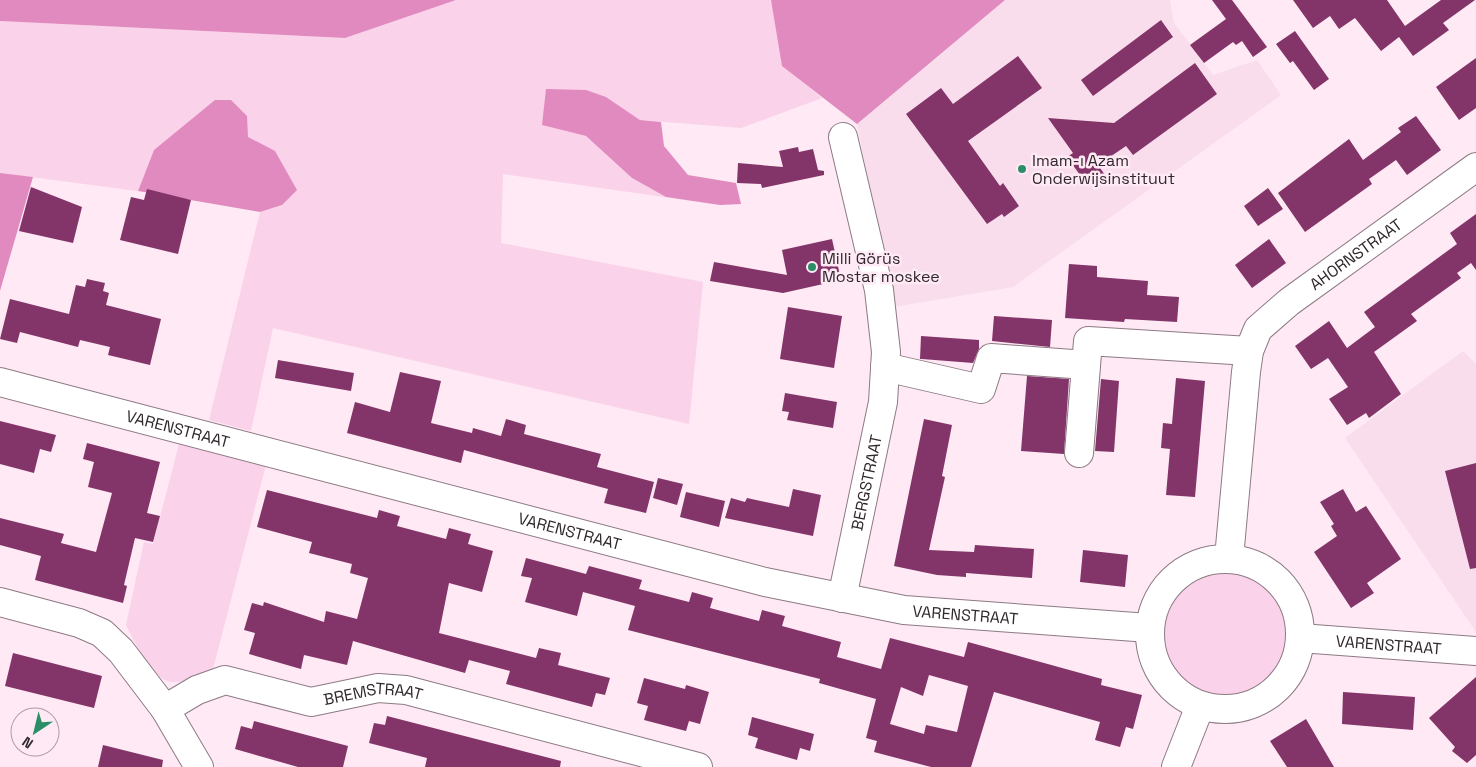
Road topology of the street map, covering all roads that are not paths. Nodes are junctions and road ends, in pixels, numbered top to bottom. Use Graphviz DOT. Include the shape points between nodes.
graph roads {
  1 [pos="843,136"];
  2 [pos="1476,167"];
  3 [pos="1249,351"];
  4 [pos="1086,365"];
  5 [pos="885,367"];
  6 [pos="0,382"];
  7 [pos="1079,453"];
  8 [pos="1232,559"];
  9 [pos="842,598"];
  10 [pos="0,602"];
  11 [pos="1149,628"];
  12 [pos="1300,638"];
  13 [pos="1476,651"];
  14 [pos="1200,706"];
  15 [pos="165,709"];
  16 [pos="199,767"];
  17 [pos="698,767"];
  18 [pos="1176,767"];
  1 -- 5 [label="street, BERGSTRAAT" via="879,290"];
  2 -- 3 [label="street, AHORNSTRAAT" via="1289,302 1258,329"];
  3 -- 4 [label="street" via="1088,341"];
  3 -- 8 [label="street, AHORNSTRAAT" via="1230,547"];
  4 -- 5 [label="street" via="992,358 981,389"];
  4 -- 7 [label="street"];
  5 -- 9 [label="street, BERGSTRAAT" via="883,402"];
  6 -- 9 [label="street, VARENSTRAAT" via="765,582"];
  8 -- 11 [label="street" via="1193,565 1176,576 1163,588"];
  8 -- 12 [label="street" via="1254,565 1274,577 1289,594 1298,615"];
  9 -- 11 [label="street, VARENSTRAAT" via="904,610"];
  10 -- 15 [label="street" via="79,623 102,633 122,651"];
  11 -- 14 [label="street" via="1151,652 1157,668 1178,694"];
  12 -- 13 [label="street, VARENSTRAAT"];
  12 -- 14 [label="street" via="1290,672 1270,697 1234,709"];
  14 -- 18 [label="street"];
  15 -- 16 [label="street"];
  15 -- 17 [label="street, BREMSTRAAT" via="197,690 225,680 311,702 378,688 406,690"];
}
